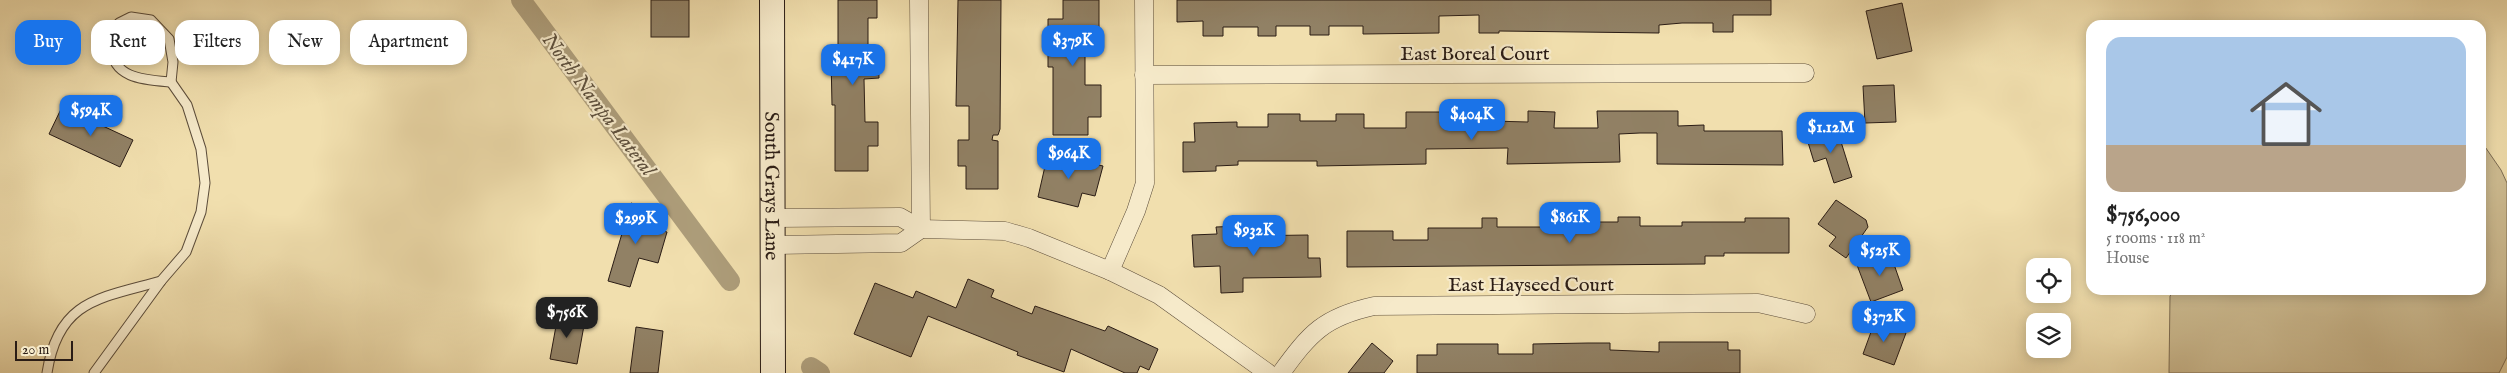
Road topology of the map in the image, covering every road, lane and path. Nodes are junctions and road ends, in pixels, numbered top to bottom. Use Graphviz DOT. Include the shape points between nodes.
graph roads {
  1 [pos="772,0"];
  2 [pos="919,0"];
  3 [pos="1144,0"];
  4 [pos="1806,73"];
  5 [pos="1144,75"];
  6 [pos="171,82"];
  7 [pos="774,218"];
  8 [pos="920,229"];
  9 [pos="774,245"];
  10 [pos="1110,271"];
  11 [pos="161,281"];
  12 [pos="1806,314"];
  13 [pos="47,373"];
  14 [pos="94,373"];
  15 [pos="773,373"];
  16 [pos="1268,373"];
  17 [pos="1281,373"];
  1 -- 7 [label="street, South Grays Lane"];
  2 -- 8 [label="street"];
  3 -- 5 [label="street"];
  4 -- 5 [label="street, East Boreal Court"];
  5 -- 10 [label="street" via="1145,183"];
  6 -- 6 [label="lane" via="126,75 115,64 111,45 118,23 131,17 151,20 169,39 173,62"];
  6 -- 11 [label="lane" via="187,105 201,149 205,183 201,212 186,252"];
  7 -- 8 [label="street" via="900,217"];
  7 -- 9 [label="street, South Grays Lane"];
  8 -- 9 [label="street" via="901,243"];
  8 -- 10 [label="street" via="1005,231"];
  9 -- 15 [label="street, South Grays Lane"];
  10 -- 16 [label="street" via="1159,295"];
  11 -- 13 [label="lane" via="91,301 60,328 50,352"];
  11 -- 14 [label="lane"];
  12 -- 17 [label="street, East Hayseed Court" via="1758,303 1374,306 1347,312 1322,325 1302,344"];
}
